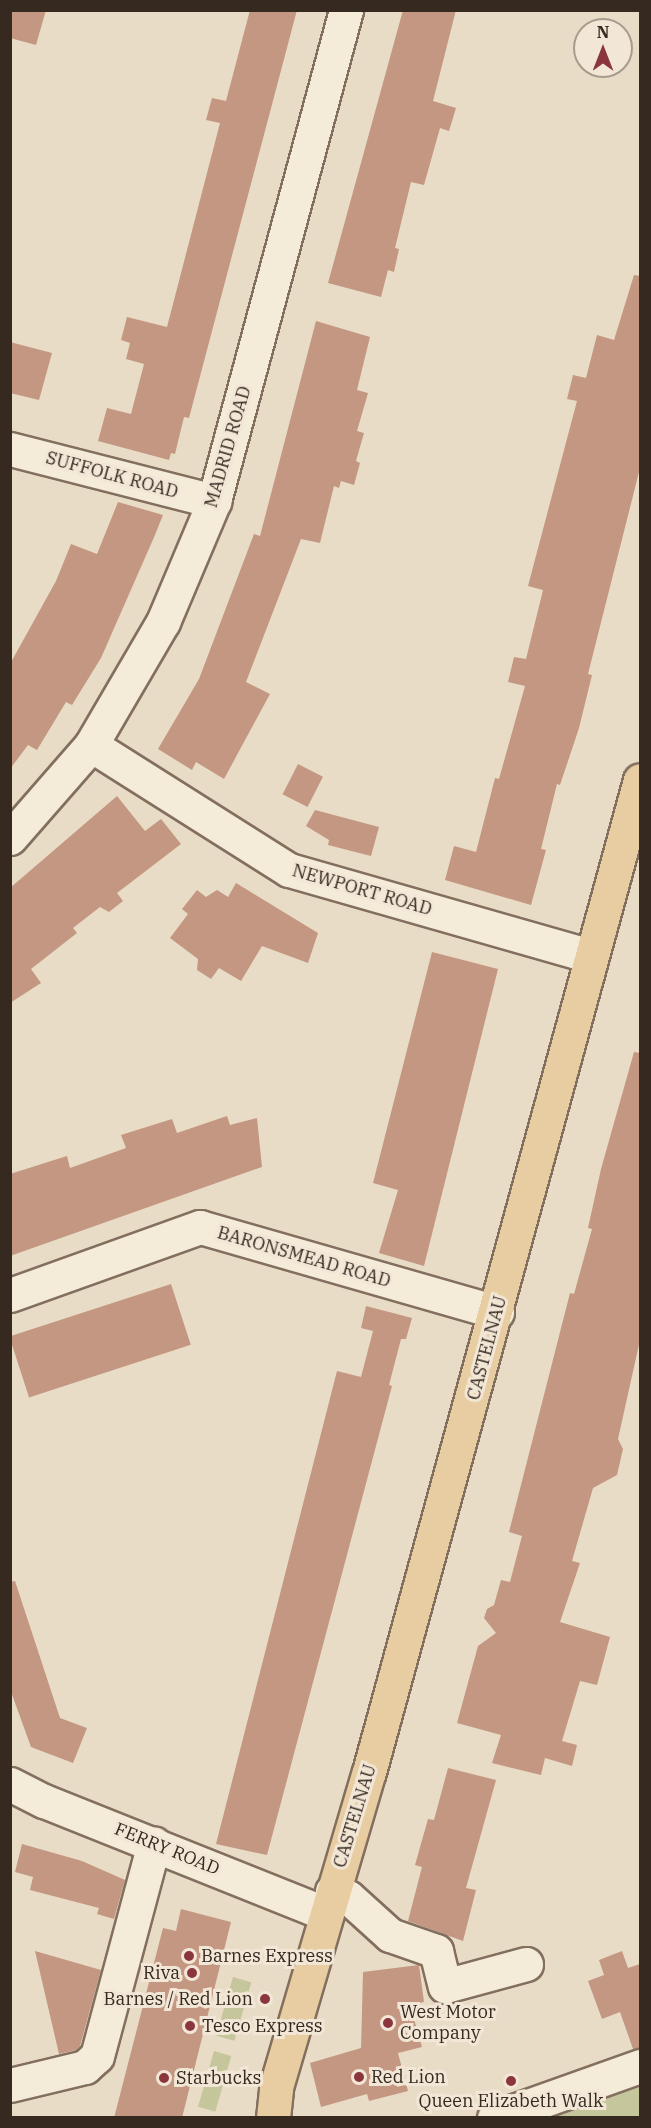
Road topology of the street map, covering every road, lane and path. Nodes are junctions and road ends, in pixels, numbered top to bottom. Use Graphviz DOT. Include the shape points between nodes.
graph roads {
  1 [pos="346,10"];
  2 [pos="10,448"];
  3 [pos="214,501"];
  4 [pos="91,745"];
  5 [pos="640,780"];
  6 [pos="10,838"];
  7 [pos="591,956"];
  8 [pos="10,1295"];
  9 [pos="497,1312"];
  10 [pos="10,1784"];
  11 [pos="154,1843"];
  12 [pos="328,1902"];
  13 [pos="526,1964"];
  14 [pos="640,2066"];
  15 [pos="10,2085"];
  16 [pos="273,2118"];
  17 [pos="494,2118"];
  1 -- 3 [label="street, MADRID ROAD"];
  2 -- 3 [label="street, SUFFOLK ROAD"];
  3 -- 4 [label="street, MADRID ROAD" via="163,622"];
  4 -- 6 [label="street, MADRID ROAD"];
  4 -- 7 [label="street, NEWPORT ROAD" via="289,870"];
  5 -- 7 [label="main road, CASTELNAU"];
  7 -- 9 [label="main road, CASTELNAU"];
  8 -- 9 [label="street, BARONSMEAD ROAD" via="200,1227"];
  9 -- 12 [label="main road, CASTELNAU" via="366,1783"];
  10 -- 11 [label="street, FERRY ROAD"];
  11 -- 12 [label="street, FERRY ROAD"];
  11 -- 15 [label="street" via="97,2056 85,2067"];
  12 -- 13 [label="street, FERRY ROAD" via="348,1898 390,1935 436,1951 445,1986"];
  12 -- 16 [label="main road, CASTELNAU" via="276,2087"];
  14 -- 17 [label="street"];
}
